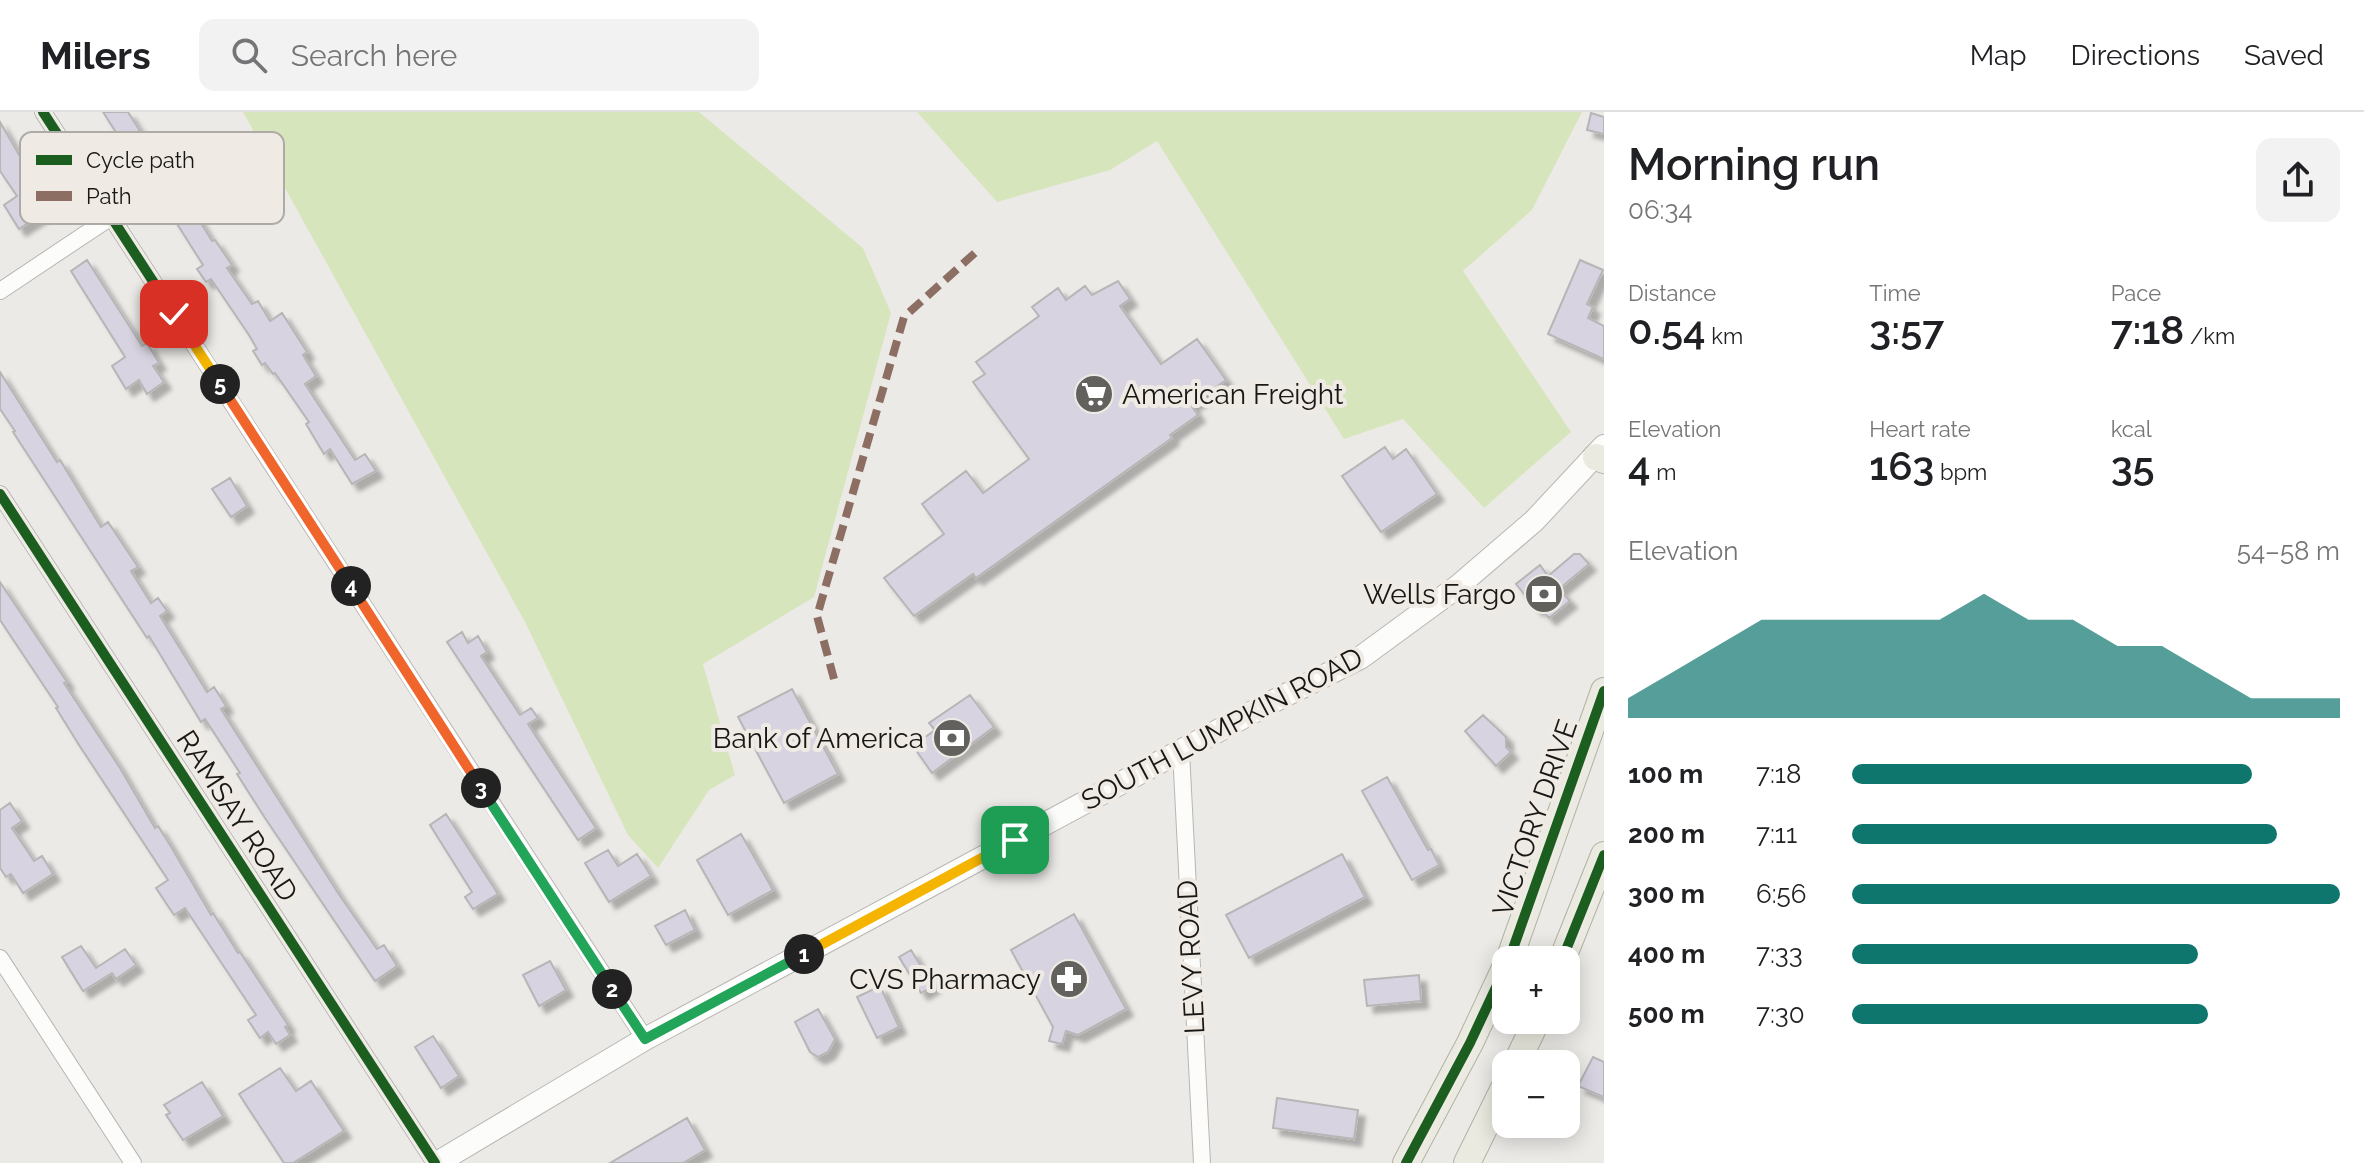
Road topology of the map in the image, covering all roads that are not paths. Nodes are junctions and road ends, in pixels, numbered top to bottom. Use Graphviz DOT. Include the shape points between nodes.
graph roads {
  1 [pos="43,112"];
  2 [pos="56,132"];
  3 [pos="100,224"];
  4 [pos="116,224"];
  5 [pos="0,291"];
  6 [pos="1602,454"];
  7 [pos="0,494"];
  8 [pos="1604,691"];
  9 [pos="1181,751"];
  10 [pos="1604,855"];
  11 [pos="1514,946"];
  12 [pos="1568,946"];
  13 [pos="0,958"];
  14 [pos="1492,996"];
  15 [pos="645,1039"];
  16 [pos="1492,1112"];
  17 [pos="133,1163"];
  18 [pos="436,1163"];
  19 [pos="1202,1163"];
  20 [pos="1406,1163"];
  21 [pos="1467,1163"];
  1 -- 2 [label="street"];
  3 -- 5 [label="street"];
  4 -- 15 [label="street"];
  6 -- 9 [label="main road, SOUTH LUMPKIN ROAD" via="1464,581 1360,658"];
  7 -- 18 [label="street, RAMSAY ROAD"];
  8 -- 11 [label="highway, VICTORY DRIVE"];
  9 -- 15 [label="main road, SOUTH LUMPKIN ROAD"];
  9 -- 19 [label="street, LEVY ROAD"];
  10 -- 12 [label="highway"];
  13 -- 17 [label="street"];
  14 -- 20 [label="highway"];
  15 -- 18 [label="main road, SOUTH LUMPKIN ROAD"];
  16 -- 21 [label="highway"];
}
